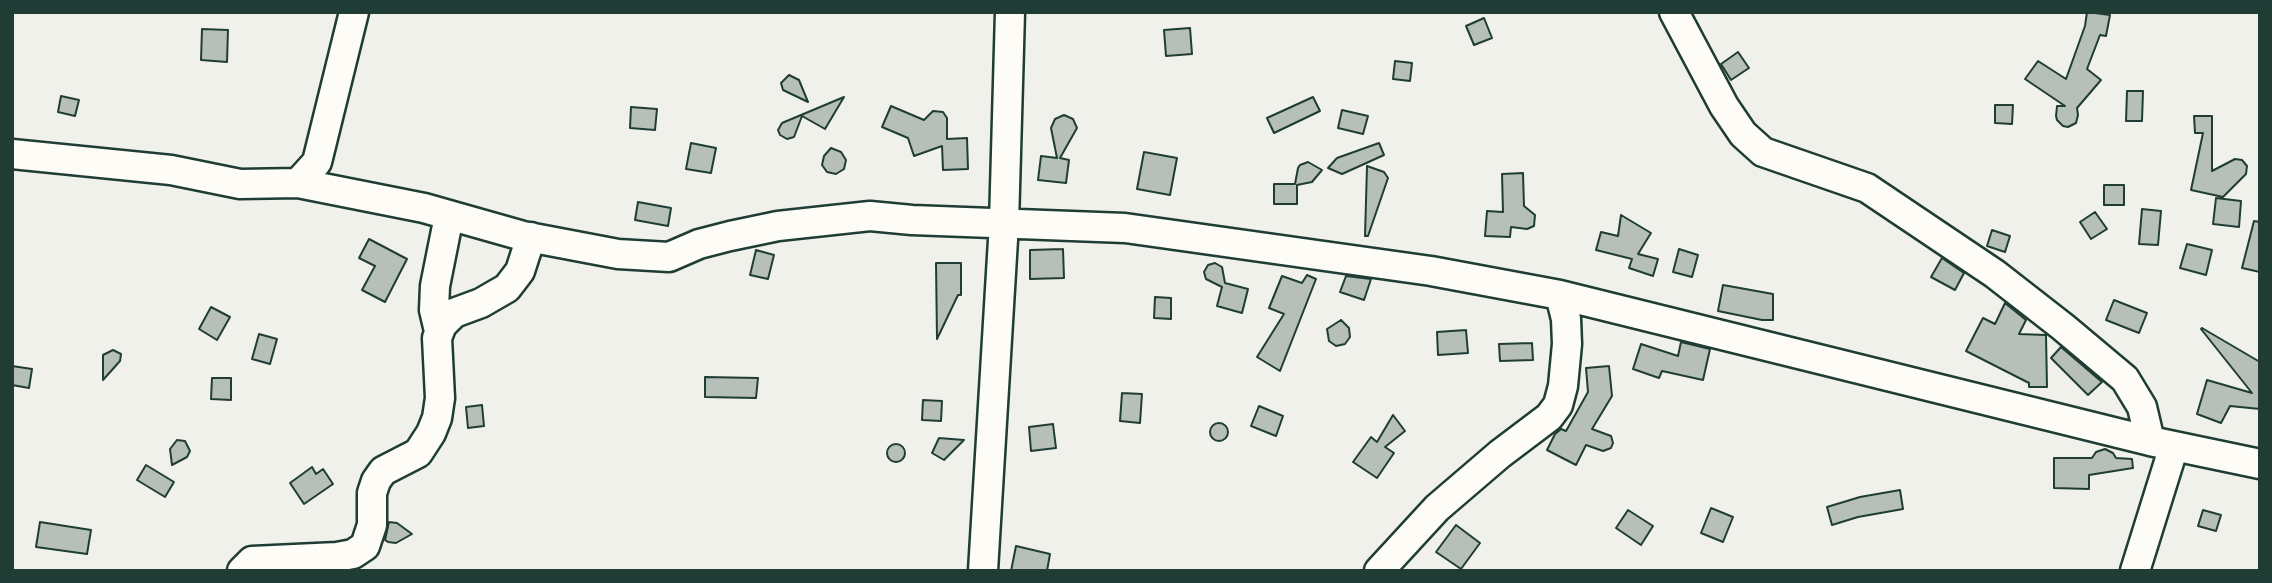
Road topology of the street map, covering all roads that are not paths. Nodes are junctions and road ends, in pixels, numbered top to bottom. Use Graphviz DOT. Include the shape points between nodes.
graph roads {
  1 [pos="354,12"];
  2 [pos="1010,12"];
  3 [pos="1674,12"];
  4 [pos="12,154"];
  5 [pos="317,162"];
  6 [pos="298,183"];
  7 [pos="338,190"];
  8 [pos="449,216"];
  9 [pos="1004,223"];
  10 [pos="531,237"];
  11 [pos="1560,295"];
  12 [pos="439,331"];
  13 [pos="2162,443"];
  14 [pos="2260,464"];
  15 [pos="242,571"];
  16 [pos="983,571"];
  17 [pos="1379,571"];
  18 [pos="2135,571"];
  1 -- 5 [label="street"];
  2 -- 9 [label="street"];
  3 -- 13 [label="street" via="1724,106 1743,134 1763,152 1867,188 1995,274 2125,379"];
  4 -- 6 [label="street" via="171,170 240,184"];
  5 -- 6 [label="street"];
  5 -- 7 [label="street"];
  6 -- 7 [label="street"];
  7 -- 8 [label="street"];
  8 -- 10 [label="street"];
  8 -- 12 [label="street" via="435,286"];
  9 -- 10 [label="street" via="870,216 778,226 699,244 669,257 618,254"];
  9 -- 11 [label="street" via="1125,228 1431,271"];
  9 -- 16 [label="street"];
  10 -- 12 [label="street" via="520,271 507,288 454,313"];
  11 -- 13 [label="street"];
  11 -- 17 [label="street" via="1567,344 1558,405 1437,508"];
  12 -- 15 [label="street" via="437,418 418,453 383,471 376,481 365,546 337,557 252,561"];
  13 -- 14 [label="street"];
  13 -- 18 [label="street"];
}
